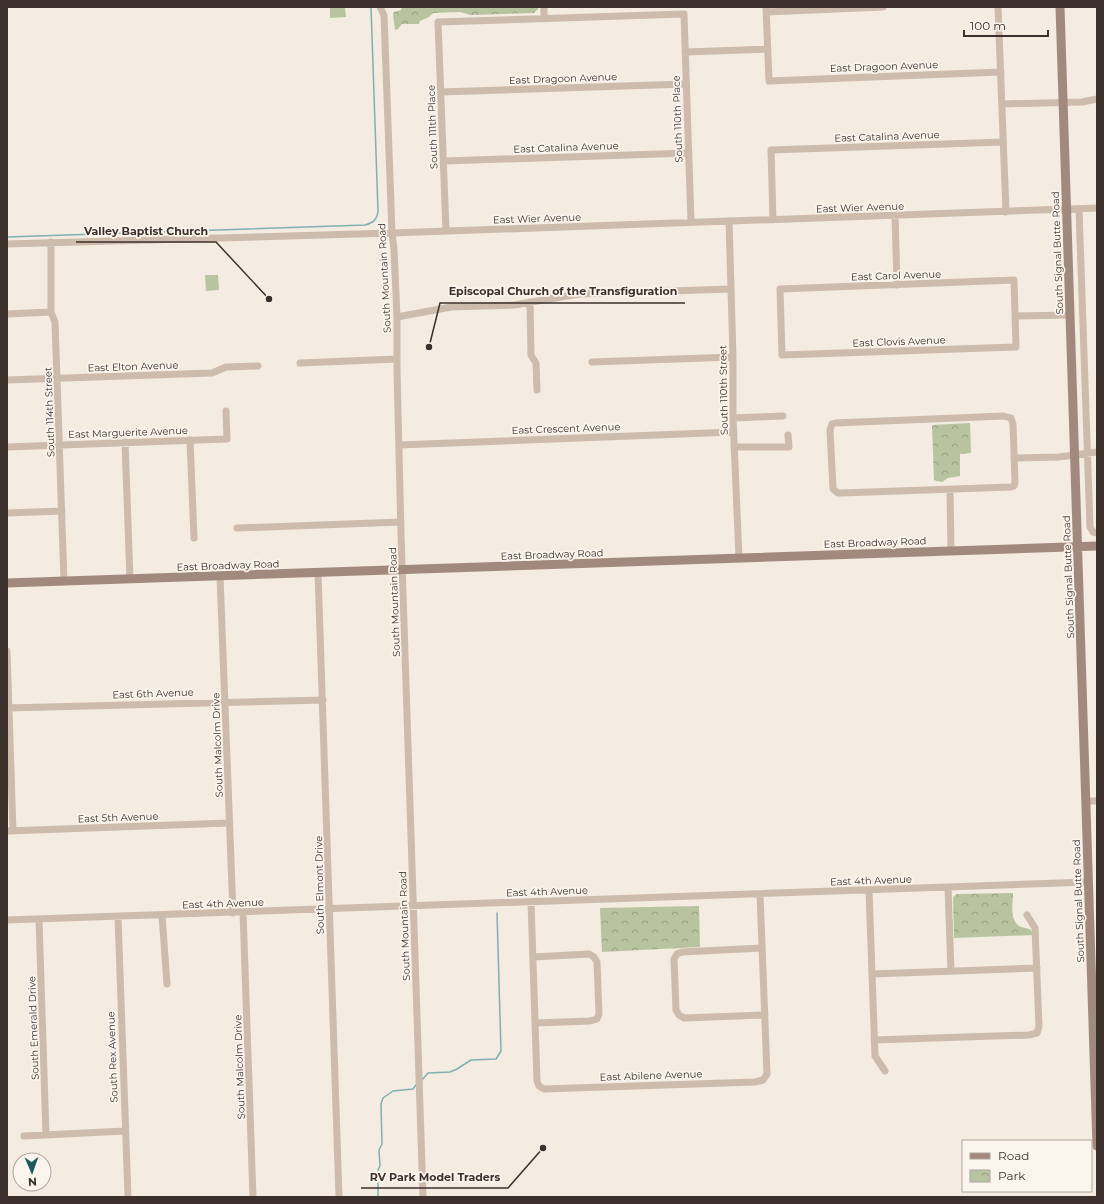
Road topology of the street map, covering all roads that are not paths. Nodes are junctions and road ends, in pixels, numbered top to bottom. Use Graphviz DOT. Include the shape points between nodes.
graph roads {
  1 [pos="380,7"];
  2 [pos="544,7"];
  3 [pos="883,7"];
  4 [pos="998,7"];
  5 [pos="1060,7"];
  6 [pos="766,9"];
  7 [pos="544,19"];
  8 [pos="768,49"];
  9 [pos="685,52"];
  10 [pos="1001,72"];
  11 [pos="686,84"];
  12 [pos="441,92"];
  13 [pos="1097,99"];
  14 [pos="1063,103"];
  15 [pos="1002,104"];
  16 [pos="1003,142"];
  17 [pos="689,152"];
  18 [pos="444,161"];
  19 [pos="1097,208"];
  20 [pos="1079,209"];
  21 [pos="1067,210"];
  22 [pos="1006,212"];
  23 [pos="895,215"];
  24 [pos="773,220"];
  25 [pos="729,221"];
  26 [pos="691,222"];
  27 [pos="446,231"];
  28 [pos="392,233"];
  29 [pos="51,242"];
  30 [pos="7,244"];
  31 [pos="897,284"];
  32 [pos="731,289"];
  33 [pos="530,302"];
  34 [pos="51,312"];
  35 [pos="7,314"];
  36 [pos="1070,315"];
  37 [pos="1015,316"];
  38 [pos="397,317"];
  39 [pos="782,355"];
  40 [pos="733,357"];
  41 [pos="397,360"];
  42 [pos="592,362"];
  43 [pos="300,363"];
  44 [pos="258,366"];
  45 [pos="58,379"];
  46 [pos="7,380"];
  47 [pos="537,390"];
  48 [pos="226,411"];
  49 [pos="783,416"];
  50 [pos="733,418"];
  51 [pos="734,432"];
  52 [pos="788,435"];
  53 [pos="190,440"];
  54 [pos="125,442"];
  55 [pos="60,445"];
  56 [pos="399,445"];
  57 [pos="7,447"];
  58 [pos="734,447"];
  59 [pos="1097,452"];
  60 [pos="1088,454"];
  61 [pos="1075,455"];
  62 [pos="1014,458"];
  63 [pos="950,490"];
  64 [pos="62,511"];
  65 [pos="7,513"];
  66 [pos="401,522"];
  67 [pos="237,528"];
  68 [pos="1095,533"];
  69 [pos="194,538"];
  70 [pos="1078,546"];
  71 [pos="1097,546"];
  72 [pos="951,551"];
  73 [pos="739,558"];
  74 [pos="403,570"];
  75 [pos="318,573"];
  76 [pos="220,576"];
  77 [pos="130,579"];
  78 [pos="64,581"];
  79 [pos="7,583"];
  80 [pos="7,651"];
  81 [pos="323,700"];
  82 [pos="225,701"];
  83 [pos="8,708"];
  84 [pos="1086,801"];
  85 [pos="1097,801"];
  86 [pos="229,823"];
  87 [pos="10,831"];
  88 [pos="1088,882"];
  89 [pos="948,887"];
  90 [pos="869,890"];
  91 [pos="760,894"];
  92 [pos="531,902"];
  93 [pos="413,906"];
  94 [pos="329,909"];
  95 [pos="232,912"];
  96 [pos="243,912"];
  97 [pos="162,915"];
  98 [pos="1027,915"];
  99 [pos="118,917"];
  100 [pos="39,919"];
  101 [pos="7,920"];
  102 [pos="762,948"];
  103 [pos="533,957"];
  104 [pos="1037,968"];
  105 [pos="951,971"];
  106 [pos="872,974"];
  107 [pos="167,984"];
  108 [pos="765,1015"];
  109 [pos="536,1023"];
  110 [pos="874,1040"];
  111 [pos="885,1070"];
  112 [pos="125,1131"];
  113 [pos="46,1135"];
  114 [pos="24,1136"];
  115 [pos="1097,1146"];
  116 [pos="128,1197"];
  117 [pos="253,1197"];
  118 [pos="339,1197"];
  119 [pos="423,1197"];
  1 -- 28 [label="street, South Mountain Road" via="384,15"];
  2 -- 7 [label="street"];
  3 -- 6 [label="street"];
  4 -- 10 [label="street"];
  5 -- 14 [label="main road, South Signal Butte Road"];
  6 -- 8 [label="street"];
  7 -- 9 [label="street, South 110th Place" via="684,14"];
  7 -- 12 [label="street, South 111th Place" via="438,22"];
  8 -- 9 [label="street"];
  8 -- 10 [label="street, East Dragoon Avenue" via="769,81"];
  9 -- 11 [label="street, South 110th Place"];
  10 -- 15 [label="street"];
  11 -- 12 [label="street, East Dragoon Avenue"];
  11 -- 17 [label="street, South 110th Place"];
  12 -- 18 [label="street, South 111th Place"];
  13 -- 14 [label="street"];
  14 -- 15 [label="street"];
  14 -- 21 [label="main road, South Signal Butte Road"];
  15 -- 16 [label="street"];
  16 -- 22 [label="street"];
  16 -- 24 [label="street, East Catalina Avenue" via="771,150"];
  17 -- 18 [label="street, East Catalina Avenue"];
  17 -- 26 [label="street, South 110th Place"];
  18 -- 27 [label="street, South 111th Place"];
  19 -- 20 [label="street, East Wier Avenue"];
  20 -- 21 [label="street, East Wier Avenue"];
  20 -- 60 [label="street"];
  21 -- 22 [label="street, East Wier Avenue"];
  21 -- 36 [label="main road, South Signal Butte Road"];
  22 -- 23 [label="street, East Wier Avenue"];
  23 -- 24 [label="street, East Wier Avenue"];
  23 -- 31 [label="street"];
  24 -- 25 [label="street, East Wier Avenue"];
  25 -- 26 [label="street, East Wier Avenue"];
  25 -- 32 [label="street, South 110th Street"];
  26 -- 27 [label="street, East Wier Avenue"];
  27 -- 28 [label="street, East Wier Avenue"];
  28 -- 29 [label="street, East Wier Avenue"];
  28 -- 38 [label="street, South Mountain Road"];
  29 -- 30 [label="street, East Wier Avenue"];
  29 -- 34 [label="street, South 114th Street"];
  31 -- 37 [label="street, East Carol Avenue" via="1014,280"];
  31 -- 39 [label="street, East Carol Avenue" via="780,289"];
  32 -- 33 [label="street" via="579,294"];
  32 -- 40 [label="street, South 110th Street"];
  33 -- 38 [label="street" via="451,307"];
  33 -- 47 [label="street" via="531,355 536,363"];
  34 -- 35 [label="street"];
  34 -- 45 [label="street, South 114th Street" via="55,322"];
  36 -- 37 [label="street"];
  36 -- 61 [label="main road, South Signal Butte Road"];
  37 -- 39 [label="street, East Clovis Avenue" via="1016,347"];
  38 -- 41 [label="street, South Mountain Road"];
  40 -- 42 [label="street"];
  40 -- 50 [label="street, South 110th Street"];
  41 -- 43 [label="street"];
  41 -- 56 [label="street, South Mountain Road"];
  44 -- 45 [label="street, East Elton Avenue" via="226,368 212,373"];
  45 -- 46 [label="street, East Elton Avenue"];
  45 -- 55 [label="street, South 114th Street"];
  48 -- 53 [label="street, East Marguerite Avenue" via="227,439"];
  49 -- 50 [label="street"];
  50 -- 51 [label="street, South 110th Street"];
  51 -- 56 [label="street, East Crescent Avenue"];
  51 -- 58 [label="street, South 110th Street"];
  52 -- 58 [label="street" via="789,447"];
  53 -- 54 [label="street, East Marguerite Avenue"];
  53 -- 69 [label="street"];
  54 -- 55 [label="street, East Marguerite Avenue"];
  54 -- 77 [label="street"];
  55 -- 57 [label="street, East Marguerite Avenue"];
  55 -- 64 [label="street, South 114th Street"];
  56 -- 66 [label="street, South Mountain Road"];
  58 -- 73 [label="street, South 110th Street"];
  59 -- 60 [label="street"];
  60 -- 61 [label="street"];
  60 -- 68 [label="street" via="1090,527"];
  61 -- 62 [label="street"];
  61 -- 70 [label="main road, South Signal Butte Road"];
  62 -- 63 [label="street" via="1014,486"];
  62 -- 63 [label="street" via="1013,424 1011,418 1004,416 832,424 831,478 835,492"];
  63 -- 72 [label="street"];
  64 -- 65 [label="street"];
  64 -- 78 [label="street, South 114th Street"];
  66 -- 67 [label="street"];
  66 -- 74 [label="street, South Mountain Road"];
  70 -- 71 [label="main road, East Broadway Road"];
  70 -- 72 [label="main road, East Broadway Road"];
  70 -- 84 [label="main road, South Signal Butte Road"];
  72 -- 73 [label="main road, East Broadway Road"];
  73 -- 74 [label="main road, East Broadway Road"];
  74 -- 75 [label="main road, East Broadway Road"];
  74 -- 93 [label="street, South Mountain Road"];
  75 -- 76 [label="main road, East Broadway Road"];
  75 -- 81 [label="street, South Elmont Drive"];
  76 -- 77 [label="main road, East Broadway Road"];
  76 -- 82 [label="street, South Malcolm Drive"];
  77 -- 78 [label="main road, East Broadway Road"];
  78 -- 79 [label="main road, East Broadway Road"];
  80 -- 83 [label="street"];
  81 -- 82 [label="street, East 6th Avenue"];
  81 -- 94 [label="street, South Elmont Drive"];
  82 -- 83 [label="street, East 6th Avenue"];
  82 -- 86 [label="street, South Malcolm Drive"];
  83 -- 87 [label="street"];
  84 -- 85 [label="street"];
  84 -- 88 [label="main road, South Signal Butte Road"];
  86 -- 87 [label="street, East 5th Avenue"];
  86 -- 95 [label="street, South Malcolm Drive"];
  88 -- 89 [label="street, East 4th Avenue"];
  88 -- 115 [label="main road, South Signal Butte Road"];
  89 -- 90 [label="street, East 4th Avenue"];
  89 -- 105 [label="street"];
  90 -- 91 [label="street, East 4th Avenue"];
  90 -- 106 [label="street"];
  91 -- 92 [label="street, East 4th Avenue"];
  91 -- 102 [label="street"];
  92 -- 93 [label="street, East 4th Avenue"];
  92 -- 103 [label="street"];
  93 -- 94 [label="street, East 4th Avenue"];
  93 -- 119 [label="street, South Mountain Road"];
  94 -- 96 [label="street, East 4th Avenue"];
  94 -- 118 [label="street, South Elmont Drive"];
  95 -- 96 [label="street, East 4th Avenue"];
  95 -- 97 [label="street, East 4th Avenue"];
  96 -- 117 [label="street, South Malcolm Drive"];
  97 -- 99 [label="street, East 4th Avenue"];
  97 -- 107 [label="street"];
  98 -- 104 [label="street" via="1035,928"];
  99 -- 100 [label="street, East 4th Avenue"];
  99 -- 112 [label="street, South Rex Avenue"];
  100 -- 101 [label="street, East 4th Avenue"];
  100 -- 113 [label="street, South Emerald Drive"];
  102 -- 108 [label="street"];
  102 -- 108 [label="street" via="677,954 674,959 676,1010 684,1018"];
  103 -- 109 [label="street"];
  103 -- 109 [label="street" via="589,954 597,962 597,1018 590,1021"];
  104 -- 105 [label="street"];
  104 -- 110 [label="street" via="1037,1033"];
  105 -- 106 [label="street"];
  106 -- 110 [label="street"];
  108 -- 109 [label="street, East Abilene Avenue" via="767,1074 763,1080 755,1082 544,1089 537,1081"];
  110 -- 111 [label="street" via="874,1056"];
  112 -- 113 [label="street"];
  112 -- 116 [label="street, South Rex Avenue"];
  113 -- 114 [label="street"];
}
